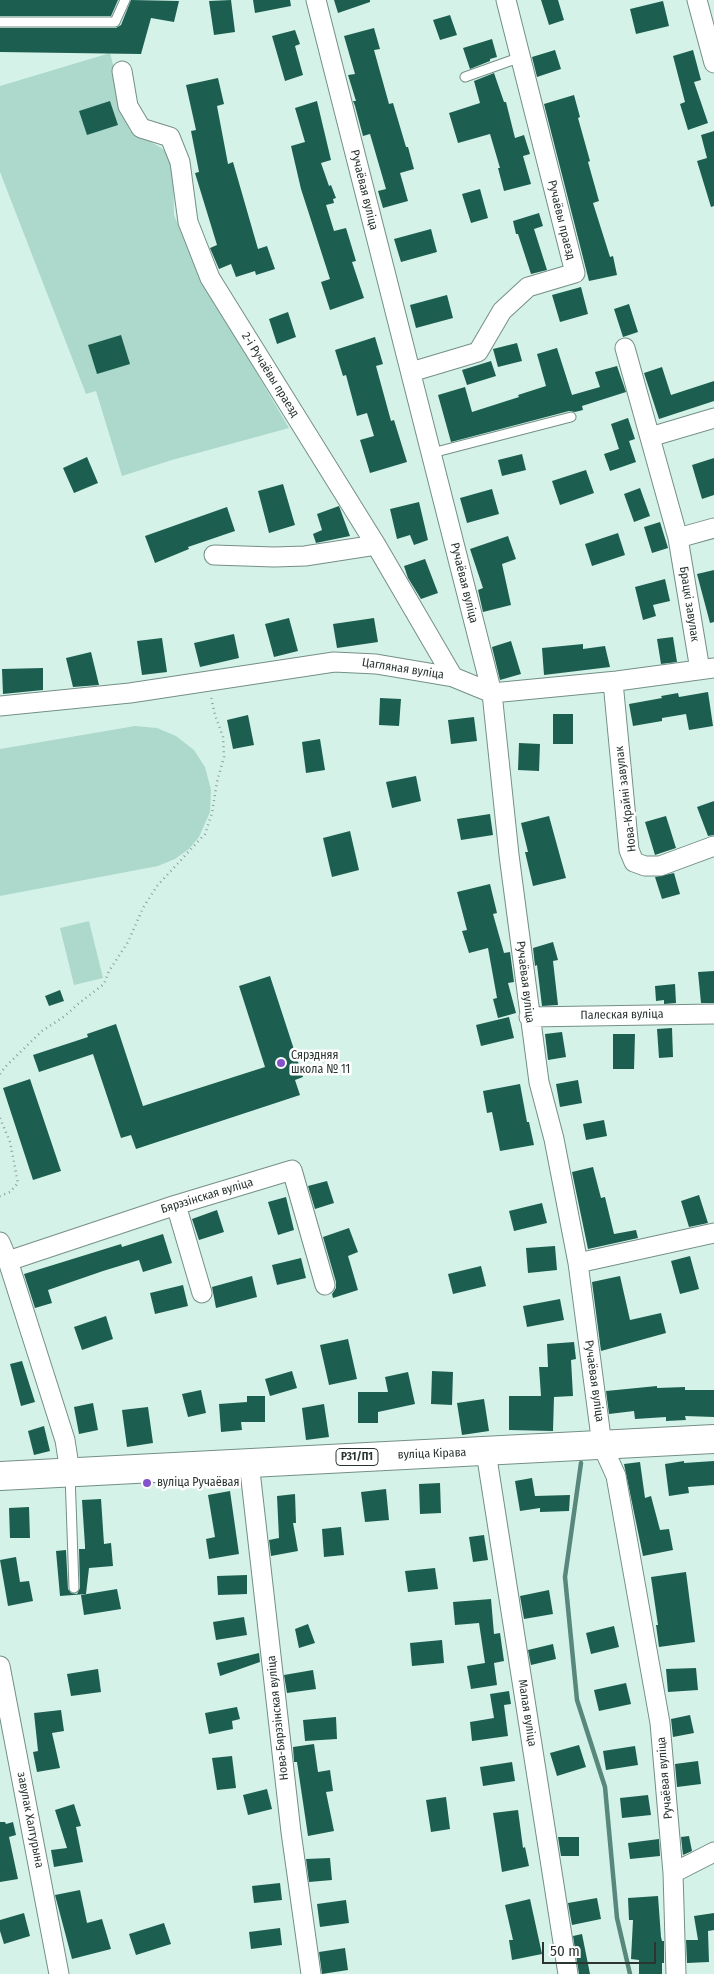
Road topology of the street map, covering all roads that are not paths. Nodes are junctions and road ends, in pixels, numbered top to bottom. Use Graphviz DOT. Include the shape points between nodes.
graph roads {
  1 [pos="125,0"];
  2 [pos="316,0"];
  3 [pos="506,0"];
  4 [pos="696,0"];
  5 [pos="0,22"];
  6 [pos="520,57"];
  7 [pos="714,63"];
  8 [pos="122,71"];
  9 [pos="465,77"];
  10 [pos="626,348"];
  11 [pos="411,372"];
  12 [pos="571,417"];
  13 [pos="714,418"];
  14 [pos="650,437"];
  15 [pos="432,454"];
  16 [pos="714,528"];
  17 [pos="678,538"];
  18 [pos="376,545"];
  19 [pos="214,555"];
  20 [pos="707,669"];
  21 [pos="453,677"];
  22 [pos="613,682"];
  23 [pos="492,693"];
  24 [pos="0,706"];
  25 [pos="714,846"];
  26 [pos="714,1014"];
  27 [pos="530,1016"];
  28 [pos="176,1205"];
  29 [pos="714,1233"];
  30 [pos="0,1242"];
  31 [pos="8,1261"];
  32 [pos="578,1263"];
  33 [pos="325,1285"];
  34 [pos="202,1293"];
  35 [pos="714,1439"];
  36 [pos="602,1445"];
  37 [pos="486,1452"];
  38 [pos="249,1462"];
  39 [pos="70,1472"];
  40 [pos="0,1476"];
  41 [pos="74,1588"];
  42 [pos="0,1666"];
  43 [pos="714,1852"];
  44 [pos="674,1872"];
  45 [pos="60,1974"];
  46 [pos="311,1974"];
  47 [pos="568,1974"];
  48 [pos="676,1974"];
  1 -- 5 [label="lane" via="115,22"];
  2 -- 11 [label="street, Ручаёвая вуліца"];
  3 -- 6 [label="street, Ручаёвы праезд"];
  4 -- 7 [label="street"];
  6 -- 9 [label="lane"];
  6 -- 11 [label="street, Ручаёвы праезд" via="575,273 528,288 502,311 478,352"];
  8 -- 18 [label="street, 2-і Ручаёвы праезд" via="128,106 141,128 170,137 180,162 188,222 210,278"];
  10 -- 14 [label="street, Брацкі завулак"];
  11 -- 15 [label="street, Ручаёвая вуліца"];
  12 -- 15 [label="lane"];
  13 -- 14 [label="street"];
  14 -- 17 [label="street, Брацкі завулак"];
  15 -- 23 [label="street, Ручаёвая вуліца"];
  16 -- 17 [label="street"];
  17 -- 20 [label="street, Брацкі завулак"];
  18 -- 19 [label="street" via="274,558"];
  18 -- 21 [label="street, 2-і Ручаёвы праезд"];
  20 -- 22 [label="street, Цагляная вуліца"];
  21 -- 23 [label="street, Цагляная вуліца"];
  21 -- 24 [label="street, Цагляная вуліца" via="376,664 334,662 130,693"];
  22 -- 23 [label="street, Цагляная вуліца"];
  22 -- 25 [label="street, Нова-Крайні завулак" via="629,850 634,862 660,866"];
  23 -- 27 [label="street, Ручаёвая вуліца"];
  26 -- 27 [label="street, Палеская вуліца"];
  27 -- 32 [label="street, Ручаёвая вуліца" via="539,1082 554,1139"];
  28 -- 31 [label="street, Бярэзінская вуліца"];
  28 -- 33 [label="street, Бярэзінская вуліца" via="292,1170"];
  28 -- 34 [label="street"];
  29 -- 32 [label="street"];
  30 -- 31 [label="street"];
  31 -- 39 [label="street" via="65,1440"];
  32 -- 36 [label="street, Ручаёвая вуліца"];
  35 -- 36 [label="main road, вуліца Кірава / Р31/П1"];
  36 -- 37 [label="main road, вуліца Кірава / Р31/П1"];
  36 -- 44 [label="street, Ручаёвая вуліца" via="616,1476 660,1722"];
  37 -- 38 [label="main road, вуліца Кірава / Р31/П1"];
  37 -- 47 [label="street, Малая вуліца"];
  38 -- 39 [label="main road, вуліца Кірава / Р31/П1"];
  38 -- 46 [label="street, Нова-Бярэзінская вуліца" via="291,1832"];
  39 -- 40 [label="main road, вуліца Кірава / Р31/П1"];
  39 -- 41 [label="lane"];
  42 -- 45 [label="street, завулак Халтурына"];
  43 -- 44 [label="street"];
  44 -- 48 [label="street, Ручаёвая вуліца"];
}
